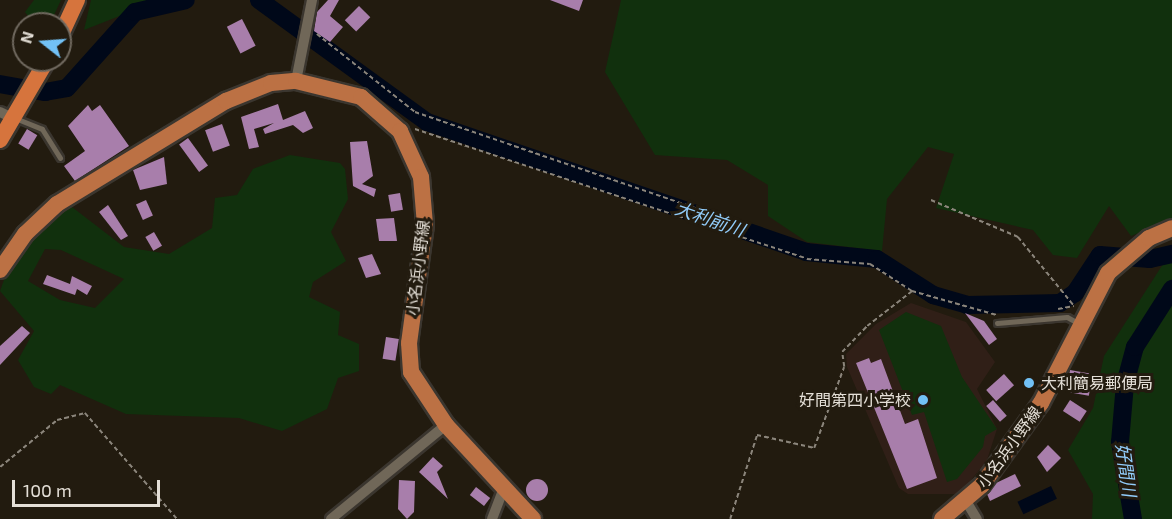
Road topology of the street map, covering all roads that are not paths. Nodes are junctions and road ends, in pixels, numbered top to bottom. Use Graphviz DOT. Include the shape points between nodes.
graph roads {
  1 [pos="312,0"];
  2 [pos="40,72"];
  3 [pos="296,81"];
  4 [pos="7,115"];
  5 [pos="0,140"];
  6 [pos="60,158"];
  7 [pos="1172,228"];
  8 [pos="0,270"];
  9 [pos="997,323"];
  10 [pos="1080,324"];
  11 [pos="446,425"];
  12 [pos="503,491"];
  13 [pos="966,501"];
  14 [pos="331,519"];
  15 [pos="492,519"];
  16 [pos="533,519"];
  17 [pos="942,519"];
  18 [pos="977,519"];
  1 -- 3 [label="street"];
  2 -- 4 [label="highway" via="24,98"];
  3 -- 8 [label="main road, 小名浜小野線" via="271,83 226,100 57,204 25,234"];
  3 -- 11 [label="main road, 小名浜小野線" via="361,97 400,131 412,153 425,200 408,359 420,390"];
  4 -- 5 [label="highway"];
  4 -- 6 [label="lane" via="31,120 42,129"];
  7 -- 10 [label="main road, 小名浜小野線" via="1125,258"];
  9 -- 10 [label="lane" via="1067,317"];
  10 -- 13 [label="main road, 小名浜小野線" via="1041,403"];
  11 -- 12 [label="main road, 小名浜小野線"];
  11 -- 14 [label="street"];
  12 -- 15 [label="street"];
  12 -- 16 [label="main road, 小名浜小野線"];
  13 -- 17 [label="main road, 小名浜小野線"];
  13 -- 18 [label="street"];
}
